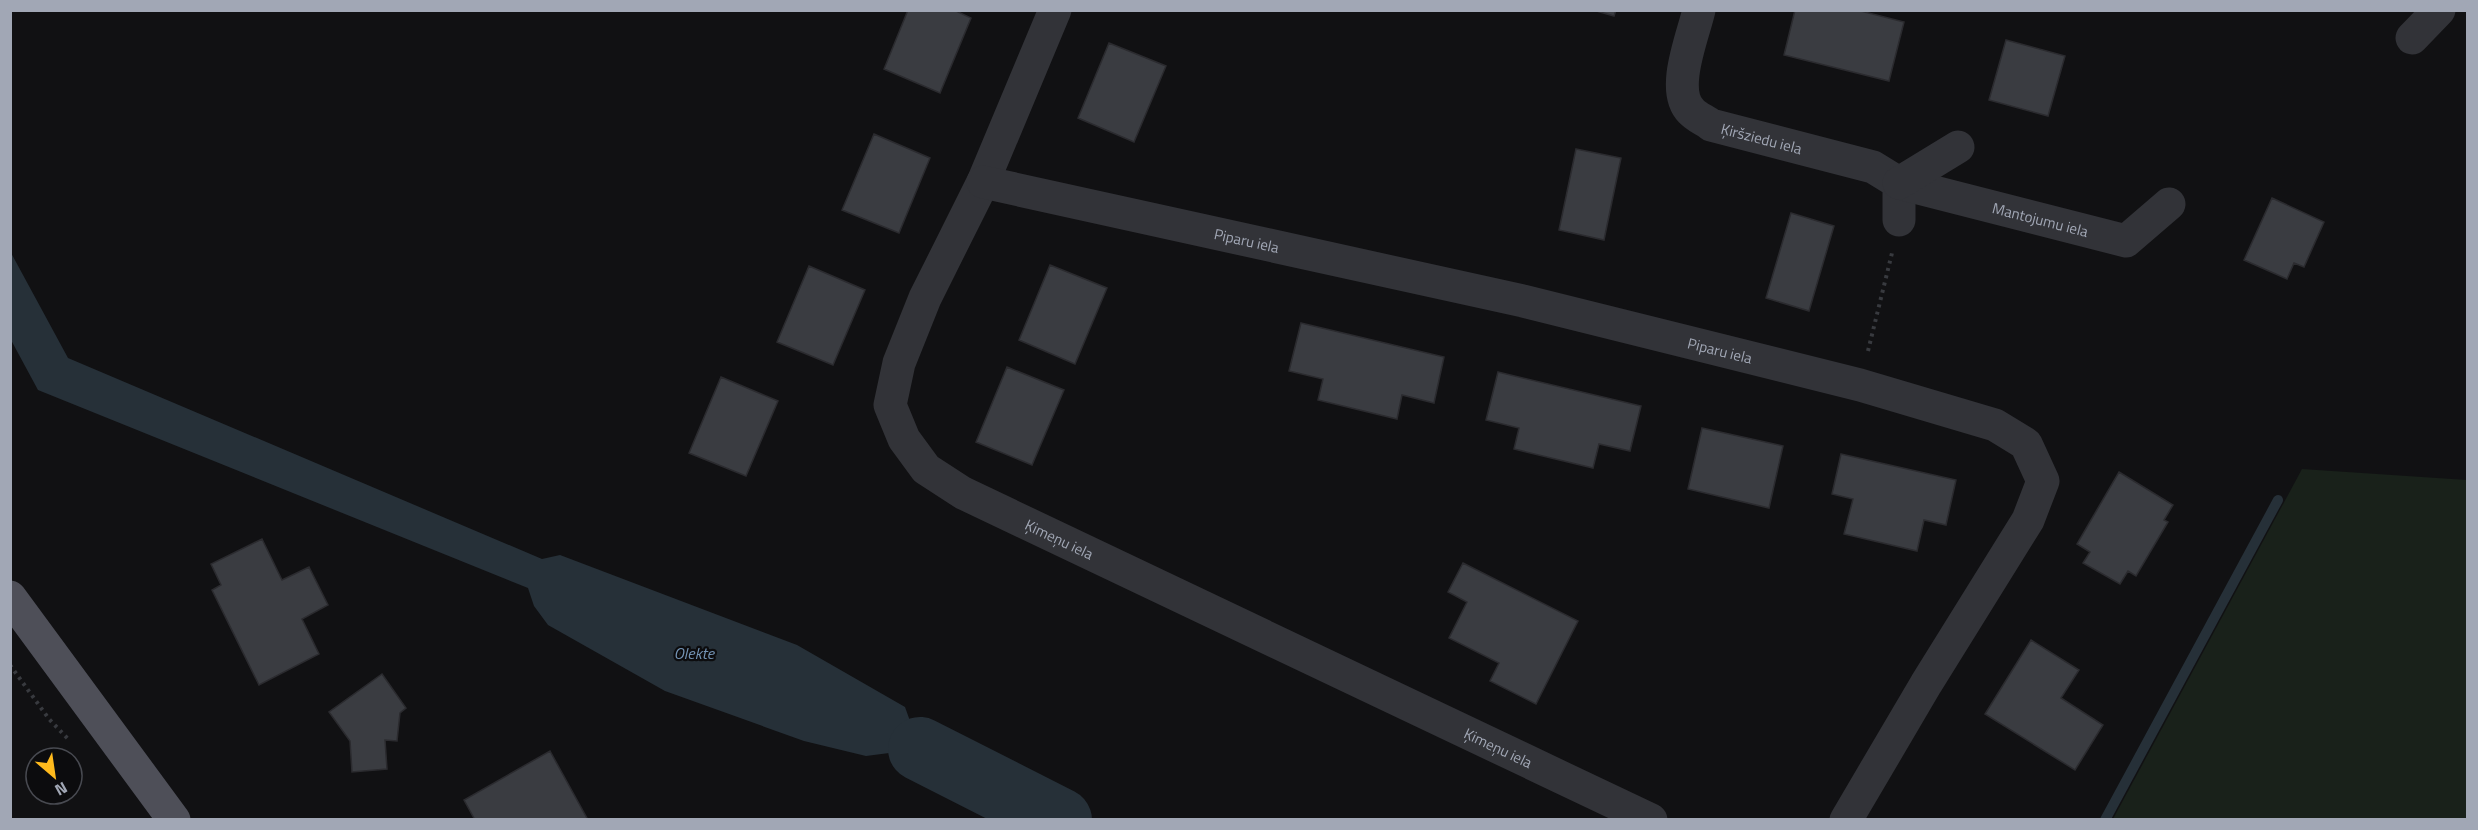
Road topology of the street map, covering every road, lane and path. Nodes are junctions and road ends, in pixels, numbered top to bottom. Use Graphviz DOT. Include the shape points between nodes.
graph roads {
  1 [pos="1055,10"];
  2 [pos="1699,10"];
  3 [pos="2439,10"];
  4 [pos="2412,38"];
  5 [pos="1958,147"];
  6 [pos="984,182"];
  7 [pos="1899,183"];
  8 [pos="2169,204"];
  9 [pos="1899,220"];
  10 [pos="1860,385"];
  11 [pos="10,597"];
  12 [pos="174,819"];
  13 [pos="1651,819"];
  14 [pos="1846,819"];
  1 -- 6 [label="street, Ķimeņu iela"];
  2 -- 7 [label="street, Ķiršziedu iela" via="1682,76 1683,94 1690,111 1711,125 1873,166"];
  3 -- 4 [label="street"];
  5 -- 7 [label="street"];
  6 -- 10 [label="street, Piparu iela" via="1523,301"];
  6 -- 13 [label="street, Ķimeņu iela" via="925,298 899,363 892,394 890,405 904,439 926,469 963,493"];
  7 -- 8 [label="street, Mantojumu iela" via="2126,241"];
  7 -- 9 [label="street"];
  9 -- 10 [label="path"];
  10 -- 14 [label="street, Piparu iela" via="1995,425 2026,444 2043,481 2028,520"];
  11 -- 12 [label="main road"];
}
